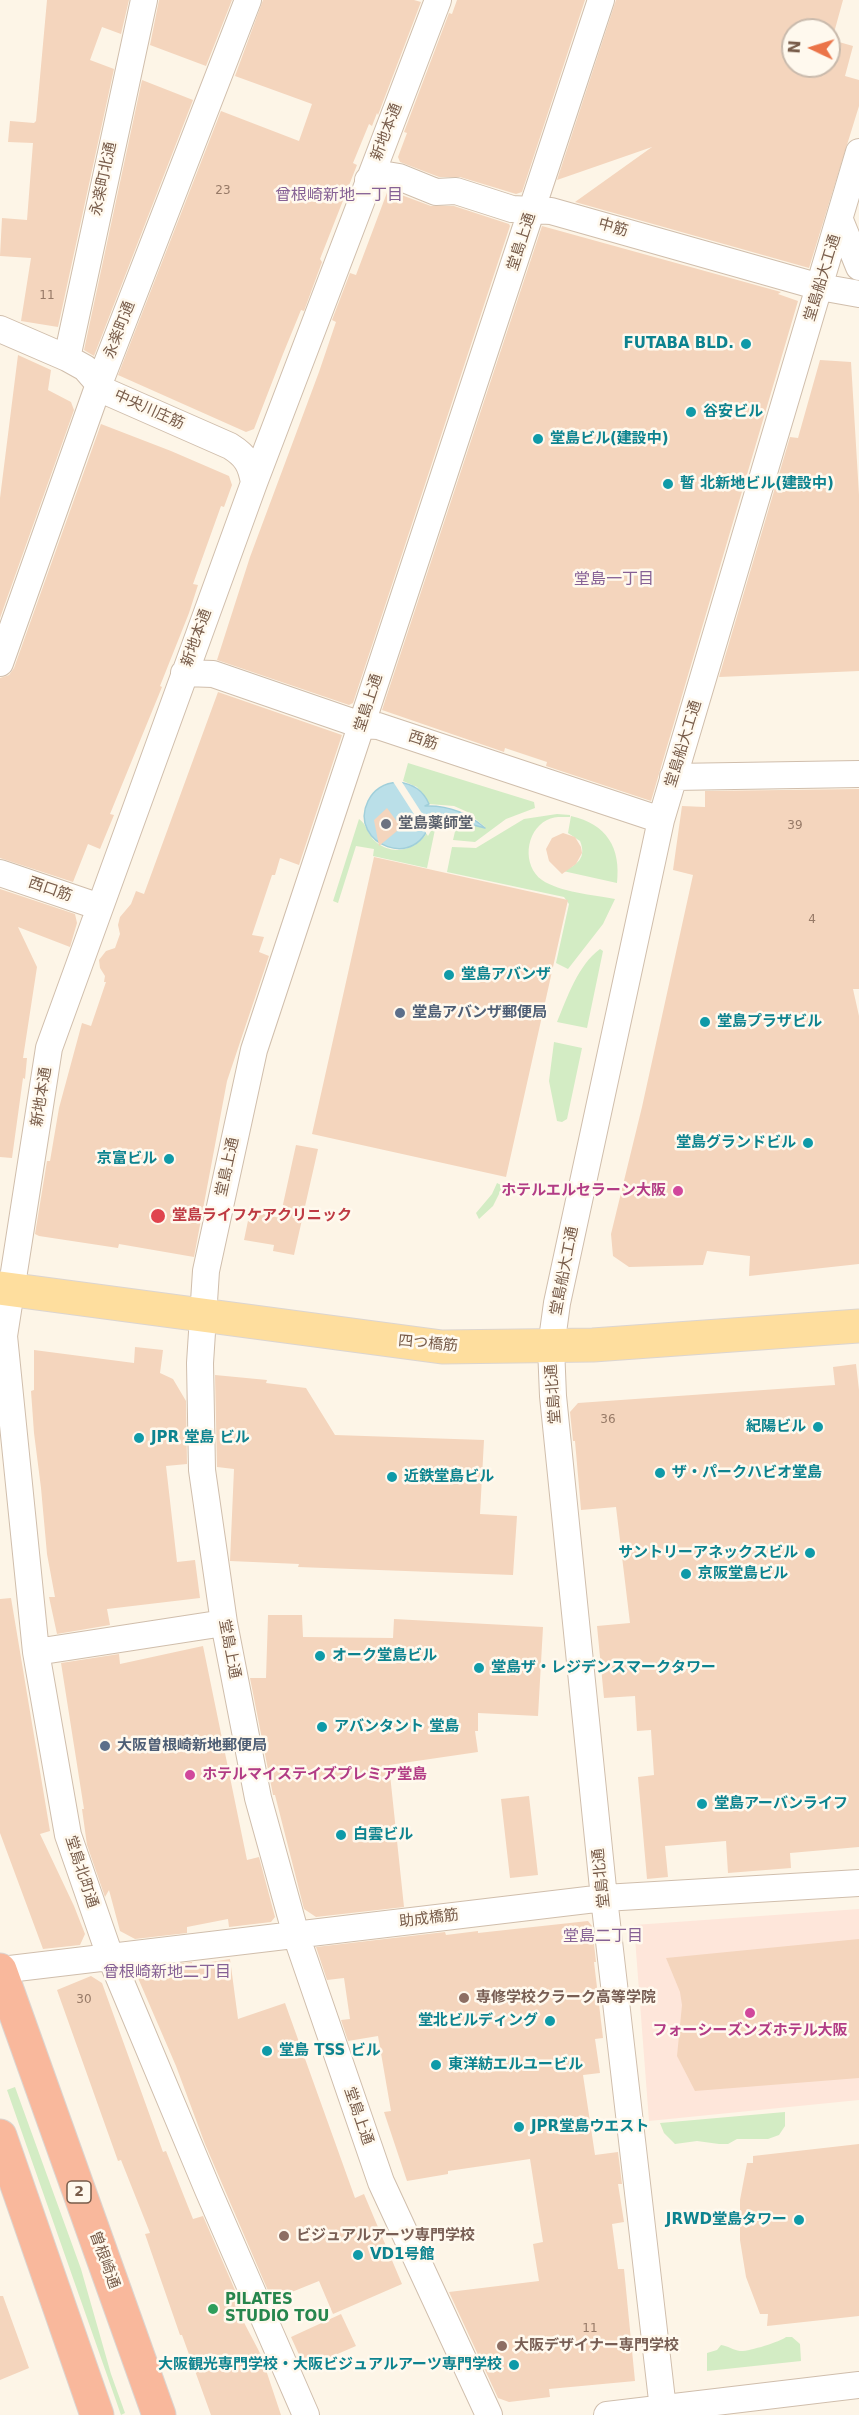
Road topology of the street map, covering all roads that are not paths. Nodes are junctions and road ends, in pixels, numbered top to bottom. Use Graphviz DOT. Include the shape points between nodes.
graph roads {
  1 [pos="144,0"];
  2 [pos="248,0"];
  3 [pos="438,0"];
  4 [pos="601,0"];
  5 [pos="859,152"];
  6 [pos="368,180"];
  7 [pos="532,210"];
  8 [pos="840,220"];
  9 [pos="859,267"];
  10 [pos="820,287"];
  11 [pos="859,294"];
  12 [pos="0,329"];
  13 [pos="67,358"];
  14 [pos="99,384"];
  15 [pos="254,483"];
  16 [pos="0,663"];
  17 [pos="184,673"];
  18 [pos="362,725"];
  19 [pos="859,774"];
  20 [pos="673,777"];
  21 [pos="661,820"];
  22 [pos="0,873"];
  23 [pos="100,907"];
  24 [pos="5,1289"];
  25 [pos="203,1315"];
  26 [pos="859,1326"];
  27 [pos="552,1347"];
  28 [pos="224,1623"];
  29 [pos="36,1652"];
  30 [pos="859,1883"];
  31 [pos="604,1898"];
  32 [pos="296,1935"];
  33 [pos="110,1956"];
  34 [pos="0,1970"];
  35 [pos="0,2136"];
  36 [pos="859,2385"];
  37 [pos="663,2409"];
  38 [pos="97,2415"];
  39 [pos="159,2415"];
  40 [pos="306,2415"];
  41 [pos="489,2415"];
  42 [pos="607,2415"];
  1 -- 13 [label="street, 永楽町北通"];
  2 -- 14 [label="street, 永楽町通"];
  3 -- 6 [label="street, 新地本通"];
  4 -- 7 [label="street, 堂島上通"];
  5 -- 8 [label="street, 堂島船大工通"];
  6 -- 7 [label="street, 中筋" via="387,175 399,177 436,192 456,191 512,209"];
  6 -- 15 [label="street, 新地本通"];
  7 -- 10 [label="street, 中筋" via="551,211"];
  7 -- 18 [label="street, 堂島上通"];
  8 -- 9 [label="street"];
  8 -- 10 [label="street, 堂島船大工通"];
  10 -- 11 [label="street, 中筋"];
  10 -- 20 [label="street, 堂島船大工通"];
  12 -- 13 [label="street, 中央川庄筋"];
  13 -- 14 [label="street, 中央川庄筋" via="85,368"];
  14 -- 15 [label="street, 中央川庄筋" via="238,452 251,467"];
  14 -- 16 [label="street, 永楽町通"];
  15 -- 17 [label="street, 新地本通"];
  17 -- 18 [label="street, 西筋" via="213,674"];
  17 -- 23 [label="street, 新地本通"];
  18 -- 21 [label="street, 西筋" via="378,726"];
  18 -- 25 [label="street, 堂島上通" via="254,1050 206,1271"];
  19 -- 20 [label="street"];
  20 -- 21 [label="street, 堂島船大工通"];
  21 -- 27 [label="street, 堂島船大工通" via="560,1291"];
  22 -- 23 [label="street, 西口筋"];
  23 -- 24 [label="street, 新地本通" via="49,1048"];
  24 -- 25 [label="main road, 四つ橋筋"];
  24 -- 29 [label="street, 堂島北町通" via="4,1336"];
  25 -- 27 [label="main road, 四つ橋筋" via="442,1347"];
  25 -- 28 [label="street, 堂島上通" via="202,1470"];
  26 -- 27 [label="main road, 四つ橋筋"];
  27 -- 31 [label="street, 堂島北通" via="553,1396"];
  28 -- 29 [label="street"];
  28 -- 32 [label="street, 堂島上通" via="258,1798"];
  29 -- 33 [label="street, 堂島北町通" via="68,1835"];
  30 -- 31 [label="street, 助成橋筋"];
  31 -- 32 [label="street, 助成橋筋"];
  31 -- 37 [label="street, 堂島北通"];
  32 -- 33 [label="street, 助成橋筋"];
  32 -- 41 [label="street, 堂島上通" via="381,2182"];
  33 -- 34 [label="street, 助成橋筋"];
  33 -- 40 [label="street, 堂島北町通"];
  34 -- 39 [label="highway, 曽根崎通 / 2"];
  35 -- 38 [label="highway"];
  36 -- 37 [label="street"];
  37 -- 42 [label="street"];
}
